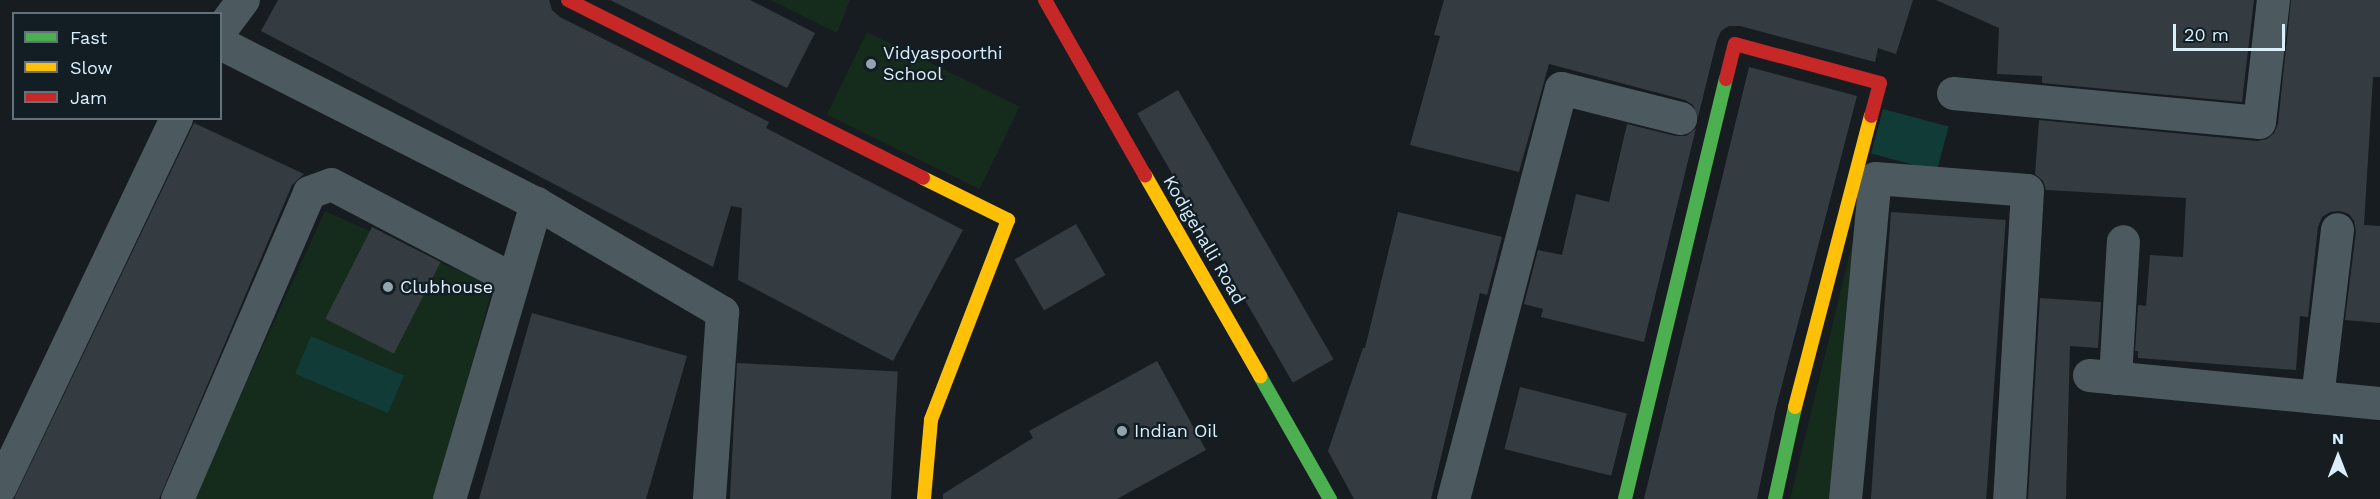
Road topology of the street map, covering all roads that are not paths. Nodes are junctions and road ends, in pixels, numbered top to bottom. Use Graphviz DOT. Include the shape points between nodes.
graph roads {
  1 [pos="243,0"];
  2 [pos="568,0"];
  3 [pos="1045,0"];
  4 [pos="2273,0"];
  5 [pos="222,27"];
  6 [pos="222,44"];
  7 [pos="1953,93"];
  8 [pos="1680,118"];
  9 [pos="175,120"];
  10 [pos="536,203"];
  11 [pos="2337,229"];
  12 [pos="2123,242"];
  13 [pos="513,279"];
  14 [pos="2317,397"];
  15 [pos="2380,403"];
  16 [pos="0,487"];
  17 [pos="177,499"];
  18 [pos="449,499"];
  19 [pos="709,499"];
  20 [pos="924,499"];
  21 [pos="1330,499"];
  22 [pos="1453,499"];
  23 [pos="1624,499"];
  24 [pos="1774,499"];
  25 [pos="1845,499"];
  26 [pos="2009,499"];
  1 -- 5 [label="street"];
  2 -- 20 [label="street" via="1008,220 931,420"];
  3 -- 21 [label="street, Kodigehalli Road"];
  4 -- 7 [label="street" via="2259,122"];
  6 -- 10 [label="street"];
  8 -- 22 [label="street" via="1560,88"];
  9 -- 16 [label="street"];
  10 -- 13 [label="street"];
  10 -- 19 [label="street" via="722,312"];
  11 -- 14 [label="street"];
  12 -- 14 [label="street" via="2102,376"];
  13 -- 17 [label="street" via="331,184 309,192"];
  13 -- 18 [label="street"];
  14 -- 15 [label="street"];
  23 -- 24 [label="street" via="1734,44 1880,83"];
  25 -- 26 [label="street" via="1875,178 2027,190"];
}
